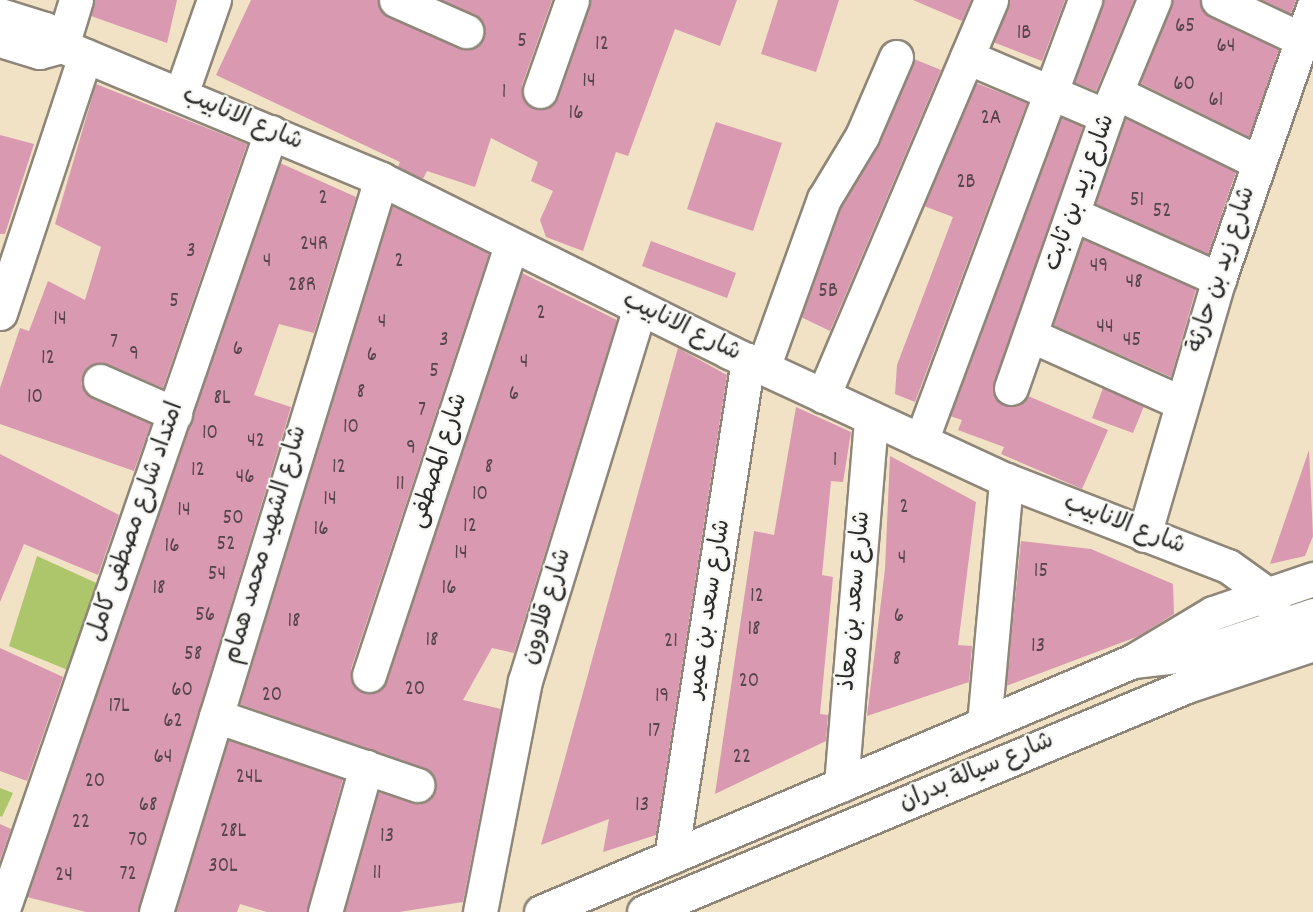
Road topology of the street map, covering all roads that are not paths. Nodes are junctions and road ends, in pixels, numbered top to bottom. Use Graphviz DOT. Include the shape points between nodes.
graph roads {
  1 [pos="76,0"];
  2 [pos="214,0"];
  3 [pos="396,0"];
  4 [pos="572,0"];
  5 [pos="991,0"];
  6 [pos="1085,0"];
  7 [pos="1154,0"];
  8 [pos="1218,0"];
  9 [pos="1313,8"];
  10 [pos="0,15"];
  11 [pos="466,31"];
  12 [pos="1302,39"];
  13 [pos="0,40"];
  14 [pos="73,51"];
  15 [pos="896,57"];
  16 [pos="967,57"];
  17 [pos="540,91"];
  18 [pos="1050,92"];
  19 [pos="181,94"];
  20 [pos="1113,105"];
  21 [pos="271,132"];
  22 [pos="1258,162"];
  23 [pos="381,179"];
  24 [pos="1075,215"];
  25 [pos="511,246"];
  26 [pos="1219,279"];
  27 [pos="640,308"];
  28 [pos="0,313"];
  29 [pos="1030,335"];
  30 [pos="756,364"];
  31 [pos="100,381"];
  32 [pos="1011,388"];
  33 [pos="823,396"];
  34 [pos="1180,402"];
  35 [pos="175,414"];
  36 [pos="871,418"];
  37 [pos="921,441"];
  38 [pos="1006,480"];
  39 [pos="1143,535"];
  40 [pos="1313,579"];
  41 [pos="1267,594"];
  42 [pos="1313,615"];
  43 [pos="1281,626"];
  44 [pos="1313,644"];
  45 [pos="1133,661"];
  46 [pos="369,675"];
  47 [pos="216,716"];
  48 [pos="984,724"];
  49 [pos="366,767"];
  50 [pos="418,785"];
  51 [pos="841,785"];
  52 [pos="743,826"];
  53 [pos="671,857"];
  54 [pos="772,858"];
  55 [pos="2,908"];
  56 [pos="156,912"];
  57 [pos="325,912"];
  58 [pos="480,912"];
  59 [pos="541,912"];
  60 [pos="644,912"];
  1 -- 14 [label="street"];
  2 -- 19 [label="street"];
  3 -- 11 [label="street"];
  4 -- 17 [label="street"];
  5 -- 16 [label="street"];
  6 -- 18 [label="street"];
  7 -- 20 [label="street, شارع زيد بن ثابت"];
  8 -- 12 [label="street"];
  9 -- 12 [label="street, شارع زيد بن حارثة"];
  10 -- 14 [label="street" via="45,29"];
  12 -- 22 [label="street, شارع زيد بن حارثة"];
  13 -- 14 [label="street" via="39,52"];
  14 -- 19 [label="street, شارع الانابيب"];
  14 -- 28 [label="street"];
  15 -- 30 [label="street, شارع سعد بن عمير" via="858,145 824,199"];
  16 -- 18 [label="street"];
  16 -- 33 [label="street"];
  18 -- 20 [label="street"];
  18 -- 37 [label="street"];
  19 -- 21 [label="street, شارع الانابيب"];
  20 -- 22 [label="street"];
  20 -- 24 [label="street, شارع زيد بن ثابت"];
  21 -- 23 [label="street, شارع الانابيب"];
  21 -- 35 [label="street, امتداد شارع مصطفى كامل"];
  22 -- 26 [label="street, شارع زيد بن حارثة"];
  23 -- 25 [label="street, شارع الانابيب"];
  23 -- 47 [label="street, شارع الشهيد محمد همام"];
  24 -- 26 [label="street"];
  24 -- 29 [label="street, شارع زيد بن ثابت"];
  25 -- 27 [label="street, شارع الانابيب"];
  25 -- 46 [label="street, شارع المصطفى"];
  26 -- 34 [label="street, شارع زيد بن حارثة"];
  27 -- 30 [label="street, شارع الانابيب"];
  27 -- 58 [label="street, شارع قلاوون" via="525,681"];
  29 -- 32 [label="street, شارع زيد بن ثابت"];
  29 -- 34 [label="street"];
  30 -- 33 [label="street, شارع الانابيب"];
  30 -- 53 [label="street, شارع سعد بن عمير"];
  31 -- 35 [label="street"];
  33 -- 36 [label="street, شارع الانابيب"];
  34 -- 39 [label="street, شارع زيد بن حارثة"];
  35 -- 55 [label="street, امتداد شارع مصطفى كامل"];
  36 -- 37 [label="street, شارع الانابيب"];
  36 -- 51 [label="street, شارع سعد بن معاذ"];
  37 -- 38 [label="street, شارع الانابيب"];
  38 -- 39 [label="street, شارع الانابيب"];
  38 -- 48 [label="street"];
  39 -- 41 [label="street, شارع الانابيب" via="1243,573"];
  40 -- 41 [label="street, شارع سيالة بدران"];
  41 -- 43 [label="street, شارع الانابيب"];
  41 -- 45 [label="street, شارع سيالة بدران" via="1185,626"];
  42 -- 43 [label="street, شارع سيالة بدران"];
  43 -- 45 [label="street, شارع سيالة بدران" via="1196,654"];
  44 -- 54 [label="street, شارع سيالة بدران" via="1187,686"];
  45 -- 48 [label="street, شارع سيالة بدران"];
  47 -- 49 [label="street"];
  47 -- 56 [label="street, شارع الشهيد محمد همام"];
  48 -- 51 [label="street, شارع سيالة بدران"];
  49 -- 50 [label="street"];
  49 -- 57 [label="street"];
  51 -- 52 [label="street, شارع سيالة بدران"];
  52 -- 53 [label="street, شارع سيالة بدران"];
  52 -- 54 [label="street"];
  53 -- 59 [label="street, شارع سيالة بدران"];
  54 -- 60 [label="street, شارع سيالة بدران"];
}
